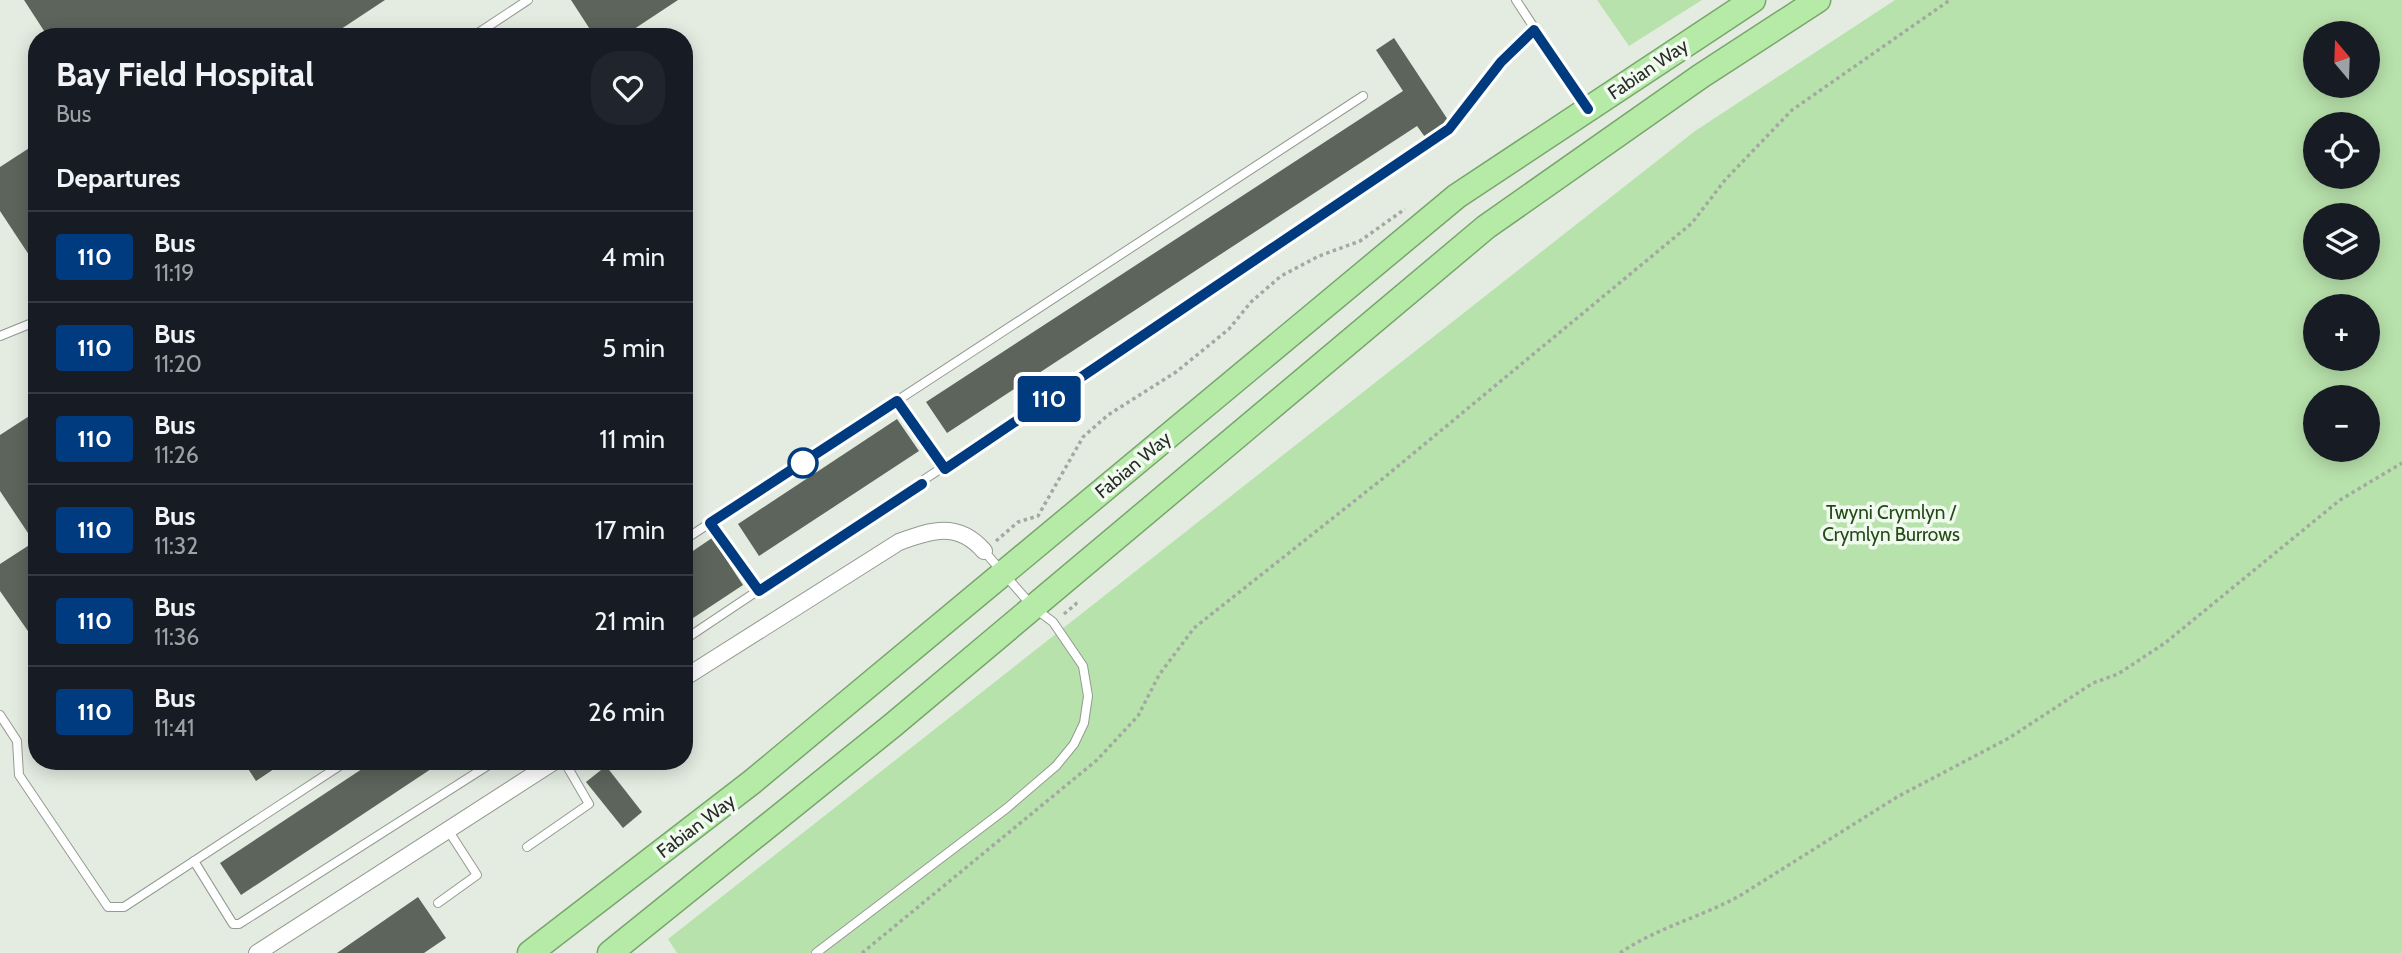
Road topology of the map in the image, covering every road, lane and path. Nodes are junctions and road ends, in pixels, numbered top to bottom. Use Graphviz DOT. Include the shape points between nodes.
graph roads {
  1 [pos="528,0"];
  2 [pos="1516,0"];
  3 [pos="1753,0"];
  4 [pos="1818,0"];
  5 [pos="1950,0"];
  6 [pos="486,28"];
  7 [pos="1534,30"];
  8 [pos="1363,96"];
  9 [pos="1588,109"];
  10 [pos="1413,203"];
  11 [pos="28,325"];
  12 [pos="0,336"];
  13 [pos="897,401"];
  14 [pos="2402,463"];
  15 [pos="945,469"];
  16 [pos="710,523"];
  17 [pos="693,534"];
  18 [pos="984,551"];
  19 [pos="1002,574"];
  20 [pos="759,591"];
  21 [pos="1033,607"];
  22 [pos="693,634"];
  23 [pos="693,672"];
  24 [pos="0,715"];
  25 [pos="333,770"];
  26 [pos="481,770"];
  27 [pos="541,770"];
  28 [pos="569,770"];
  29 [pos="448,830"];
  30 [pos="527,846"];
  31 [pos="194,861"];
  32 [pos="438,903"];
  33 [pos="257,953"];
  34 [pos="530,953"];
  35 [pos="610,953"];
  36 [pos="816,953"];
  37 [pos="862,953"];
  38 [pos="1620,953"];
  1 -- 6 [label="lane"];
  2 -- 7 [label="lane"];
  3 -- 9 [label="highway, Fabian Way"];
  4 -- 21 [label="highway, Fabian Way" via="1486,227"];
  5 -- 37 [label="path" via="1792,110 1725,180 1692,223 1195,628 1159,675 1138,716 1097,760"];
  7 -- 9 [label="lane"];
  7 -- 15 [label="lane" via="1501,62 1449,129"];
  8 -- 13 [label="lane"];
  9 -- 19 [label="highway, Fabian Way" via="1457,196"];
  10 -- 18 [label="path" via="1360,241 1281,276 1229,329 1176,372 1108,415 1083,437 1038,516 1018,522"];
  11 -- 12 [label="lane"];
  13 -- 15 [label="lane"];
  13 -- 16 [label="lane"];
  14 -- 38 [label="path" via="2340,500 2165,643 2118,674 2093,683 2009,738 1897,797 1733,900 1674,923"];
  15 -- 20 [label="lane"];
  16 -- 17 [label="lane"];
  16 -- 20 [label="lane"];
  18 -- 19 [label="lane"];
  18 -- 23 [label="street" via="951,528 898,542"];
  19 -- 21 [label="lane"];
  19 -- 34 [label="highway, Fabian Way" via="752,782"];
  20 -- 22 [label="lane"];
  21 -- 35 [label="highway, Fabian Way"];
  21 -- 36 [label="lane" via="1053,622 1083,666 1088,696 1084,723 1074,744 1007,808"];
  24 -- 31 [label="lane" via="17,741 19,775 108,907 124,907"];
  25 -- 31 [label="lane"];
  26 -- 31 [label="lane" via="239,924 233,924"];
  27 -- 29 [label="street"];
  28 -- 30 [label="lane" via="589,804"];
  29 -- 32 [label="lane" via="477,875"];
  29 -- 33 [label="street"];
}
